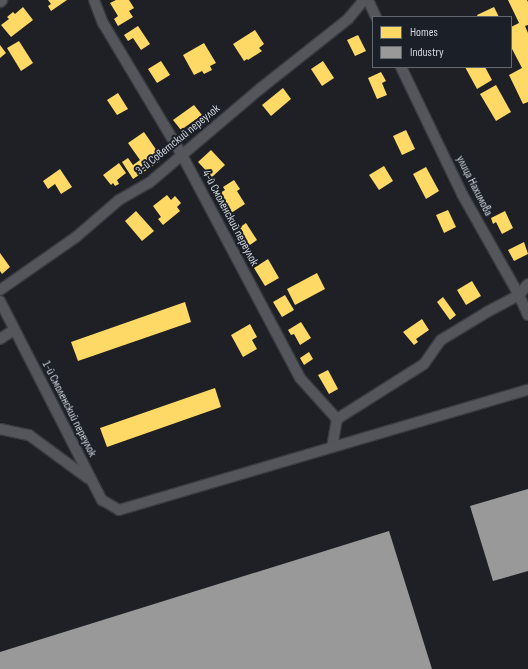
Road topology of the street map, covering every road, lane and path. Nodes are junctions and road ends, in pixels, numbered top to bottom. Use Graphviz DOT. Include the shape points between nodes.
graph roads {
  1 [pos="94,0"];
  2 [pos="364,0"];
  3 [pos="368,0"];
  4 [pos="376,16"];
  5 [pos="401,68"];
  6 [pos="182,155"];
  7 [pos="528,284"];
  8 [pos="0,290"];
  9 [pos="519,295"];
  10 [pos="0,301"];
  11 [pos="528,315"];
  12 [pos="14,330"];
  13 [pos="0,339"];
  14 [pos="528,390"];
  15 [pos="337,419"];
  16 [pos="0,429"];
  17 [pos="332,447"];
  18 [pos="91,480"];
  1 -- 6 [label="street, 4-й Смоленский переулок" via="104,23"];
  2 -- 6 [label="street, 3-й Советский переулок" via="348,19"];
  3 -- 4 [label="street"];
  5 -- 9 [label="street, улица Нахимова" via="462,194"];
  6 -- 8 [label="street, 3-й Советский переулок" via="149,183 119,200 76,237"];
  6 -- 15 [label="street, 4-й Смоленский переулок" via="300,378"];
  7 -- 9 [label="street"];
  9 -- 11 [label="street, улица Нахимова"];
  9 -- 15 [label="street" via="441,340 424,364"];
  10 -- 12 [label="street, 1-й Смоленский переулок"];
  12 -- 13 [label="street"];
  12 -- 18 [label="street, 1-й Смоленский переулок"];
  14 -- 17 [label="street"];
  15 -- 17 [label="street"];
  16 -- 18 [label="street" via="29,435"];
  17 -- 18 [label="street, 1-й Смоленский переулок" via="119,510 102,500"];
}
